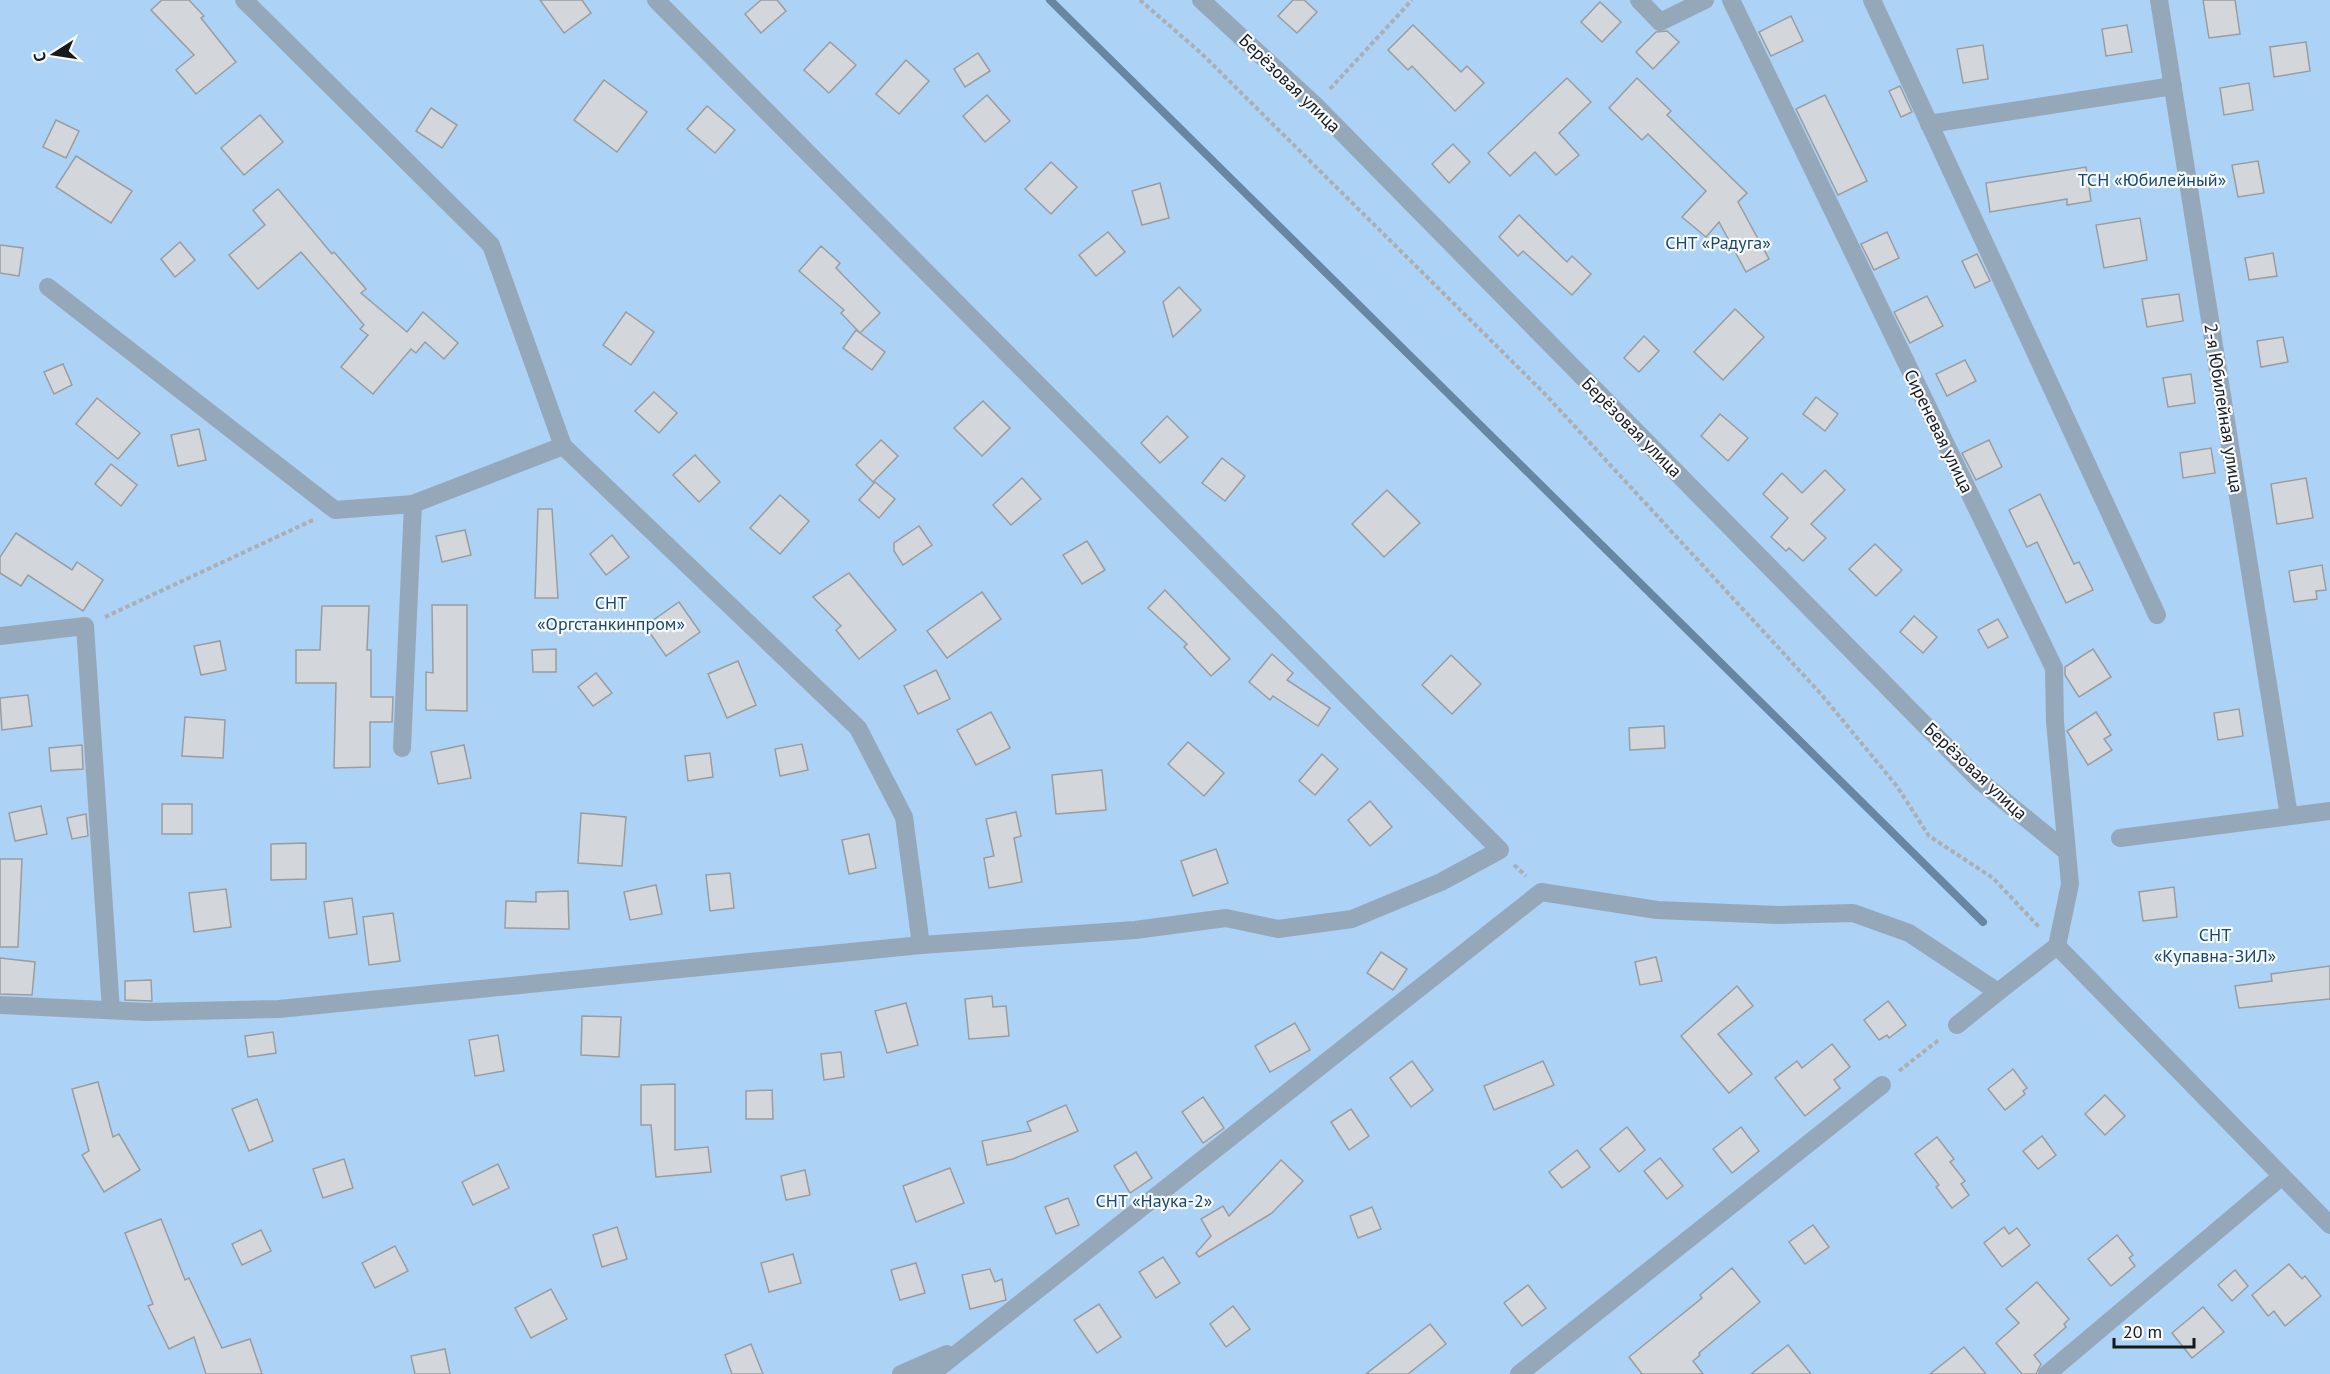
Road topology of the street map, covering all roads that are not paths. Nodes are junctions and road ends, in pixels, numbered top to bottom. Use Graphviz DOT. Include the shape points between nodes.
graph roads {
  1 [pos="244,0"];
  2 [pos="656,0"];
  3 [pos="1202,0"];
  4 [pos="1639,0"];
  5 [pos="1705,0"];
  6 [pos="1731,0"];
  7 [pos="1872,0"];
  8 [pos="2159,0"];
  9 [pos="2173,86"];
  10 [pos="1929,124"];
  11 [pos="48,287"];
  12 [pos="563,446"];
  13 [pos="413,504"];
  14 [pos="2157,615"];
  15 [pos="0,636"];
  16 [pos="402,748"];
  17 [pos="2330,811"];
  18 [pos="2289,816"];
  19 [pos="2120,838"];
  20 [pos="2066,851"];
  21 [pos="921,945"];
  22 [pos="2057,946"];
  23 [pos="1998,992"];
  24 [pos="0,1005"];
  25 [pos="111,1010"];
  26 [pos="1957,1025"];
  27 [pos="1882,1085"];
  28 [pos="2282,1176"];
  29 [pos="2330,1225"];
  30 [pos="970,1343"];
  31 [pos="901,1374"];
  32 [pos="932,1374"];
  33 [pos="1518,1374"];
  34 [pos="2047,1374"];
  1 -- 12 [label="street" via="491,245"];
  2 -- 21 [label="street" via="1500,850 1441,882 1352,919 1278,929 1226,918 1135,930"];
  3 -- 20 [label="street, Берёзовая улица" via="1315,105 1980,781"];
  4 -- 5 [label="street" via="1660,22"];
  6 -- 20 [label="street, Сиреневая улица" via="2054,668"];
  7 -- 10 [label="street"];
  8 -- 9 [label="street, 2-я Юбилейная улица"];
  9 -- 10 [label="street"];
  9 -- 18 [label="street, 2-я Юбилейная улица"];
  10 -- 14 [label="street"];
  11 -- 13 [label="street" via="335,510"];
  12 -- 13 [label="street"];
  12 -- 21 [label="street" via="858,728 904,817"];
  13 -- 16 [label="street"];
  15 -- 25 [label="street" via="85,626"];
  17 -- 18 [label="street"];
  18 -- 19 [label="street"];
  20 -- 22 [label="street, Сиреневая улица" via="2070,884"];
  21 -- 25 [label="street" via="279,1009"];
  22 -- 23 [label="street"];
  22 -- 28 [label="street"];
  23 -- 26 [label="street"];
  23 -- 30 [label="street" via="1909,933 1853,913 1778,915 1658,910 1541,892"];
  24 -- 25 [label="street"];
  27 -- 33 [label="street"];
  28 -- 29 [label="street"];
  28 -- 34 [label="street"];
  30 -- 31 [label="street"];
  30 -- 32 [label="street"];
}
